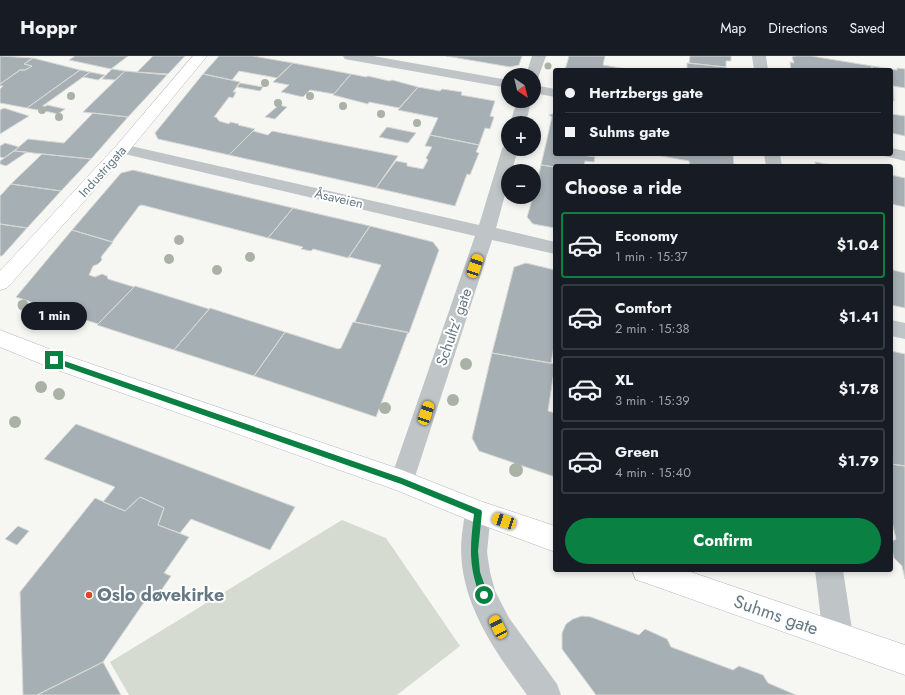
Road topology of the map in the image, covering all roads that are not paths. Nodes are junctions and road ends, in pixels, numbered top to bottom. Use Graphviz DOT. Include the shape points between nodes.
graph roads {
  1 [pos="200,56"];
  2 [pos="350,56"];
  3 [pos="539,56"];
  4 [pos="759,56"];
  5 [pos="535,68"];
  6 [pos="761,68"];
  7 [pos="501,83"];
  8 [pos="541,90"];
  9 [pos="553,93"];
  10 [pos="122,148"];
  11 [pos="893,153"];
  12 [pos="508,156"];
  13 [pos="905,156"];
  14 [pos="486,231"];
  15 [pos="553,248"];
  16 [pos="0,283"];
  17 [pos="893,328"];
  18 [pos="905,331"];
  19 [pos="2,341"];
  20 [pos="402,481"];
  21 [pos="478,512"];
  22 [pos="553,538"];
  23 [pos="652,572"];
  24 [pos="829,572"];
  25 [pos="838,636"];
  26 [pos="905,660"];
  27 [pos="546,695"];
  1 -- 10 [label="street, Industrigata"];
  2 -- 7 [label="street"];
  3 -- 5 [label="street"];
  4 -- 6 [label="street"];
  8 -- 9 [label="street"];
  10 -- 14 [label="street, Åsaveien"];
  10 -- 16 [label="street, Industrigata"];
  11 -- 13 [label="street"];
  12 -- 14 [label="street, Schultz’ gate"];
  14 -- 15 [label="street, Åsaveien"];
  14 -- 20 [label="street, Schultz’ gate"];
  17 -- 18 [label="street"];
  19 -- 20 [label="street"];
  20 -- 21 [label="street"];
  21 -- 22 [label="street"];
  21 -- 27 [label="street" via="474,551 476,572 487,607 503,637"];
  23 -- 25 [label="street, Suhms gate"];
  24 -- 25 [label="street"];
  25 -- 26 [label="street, Suhms gate"];
}
